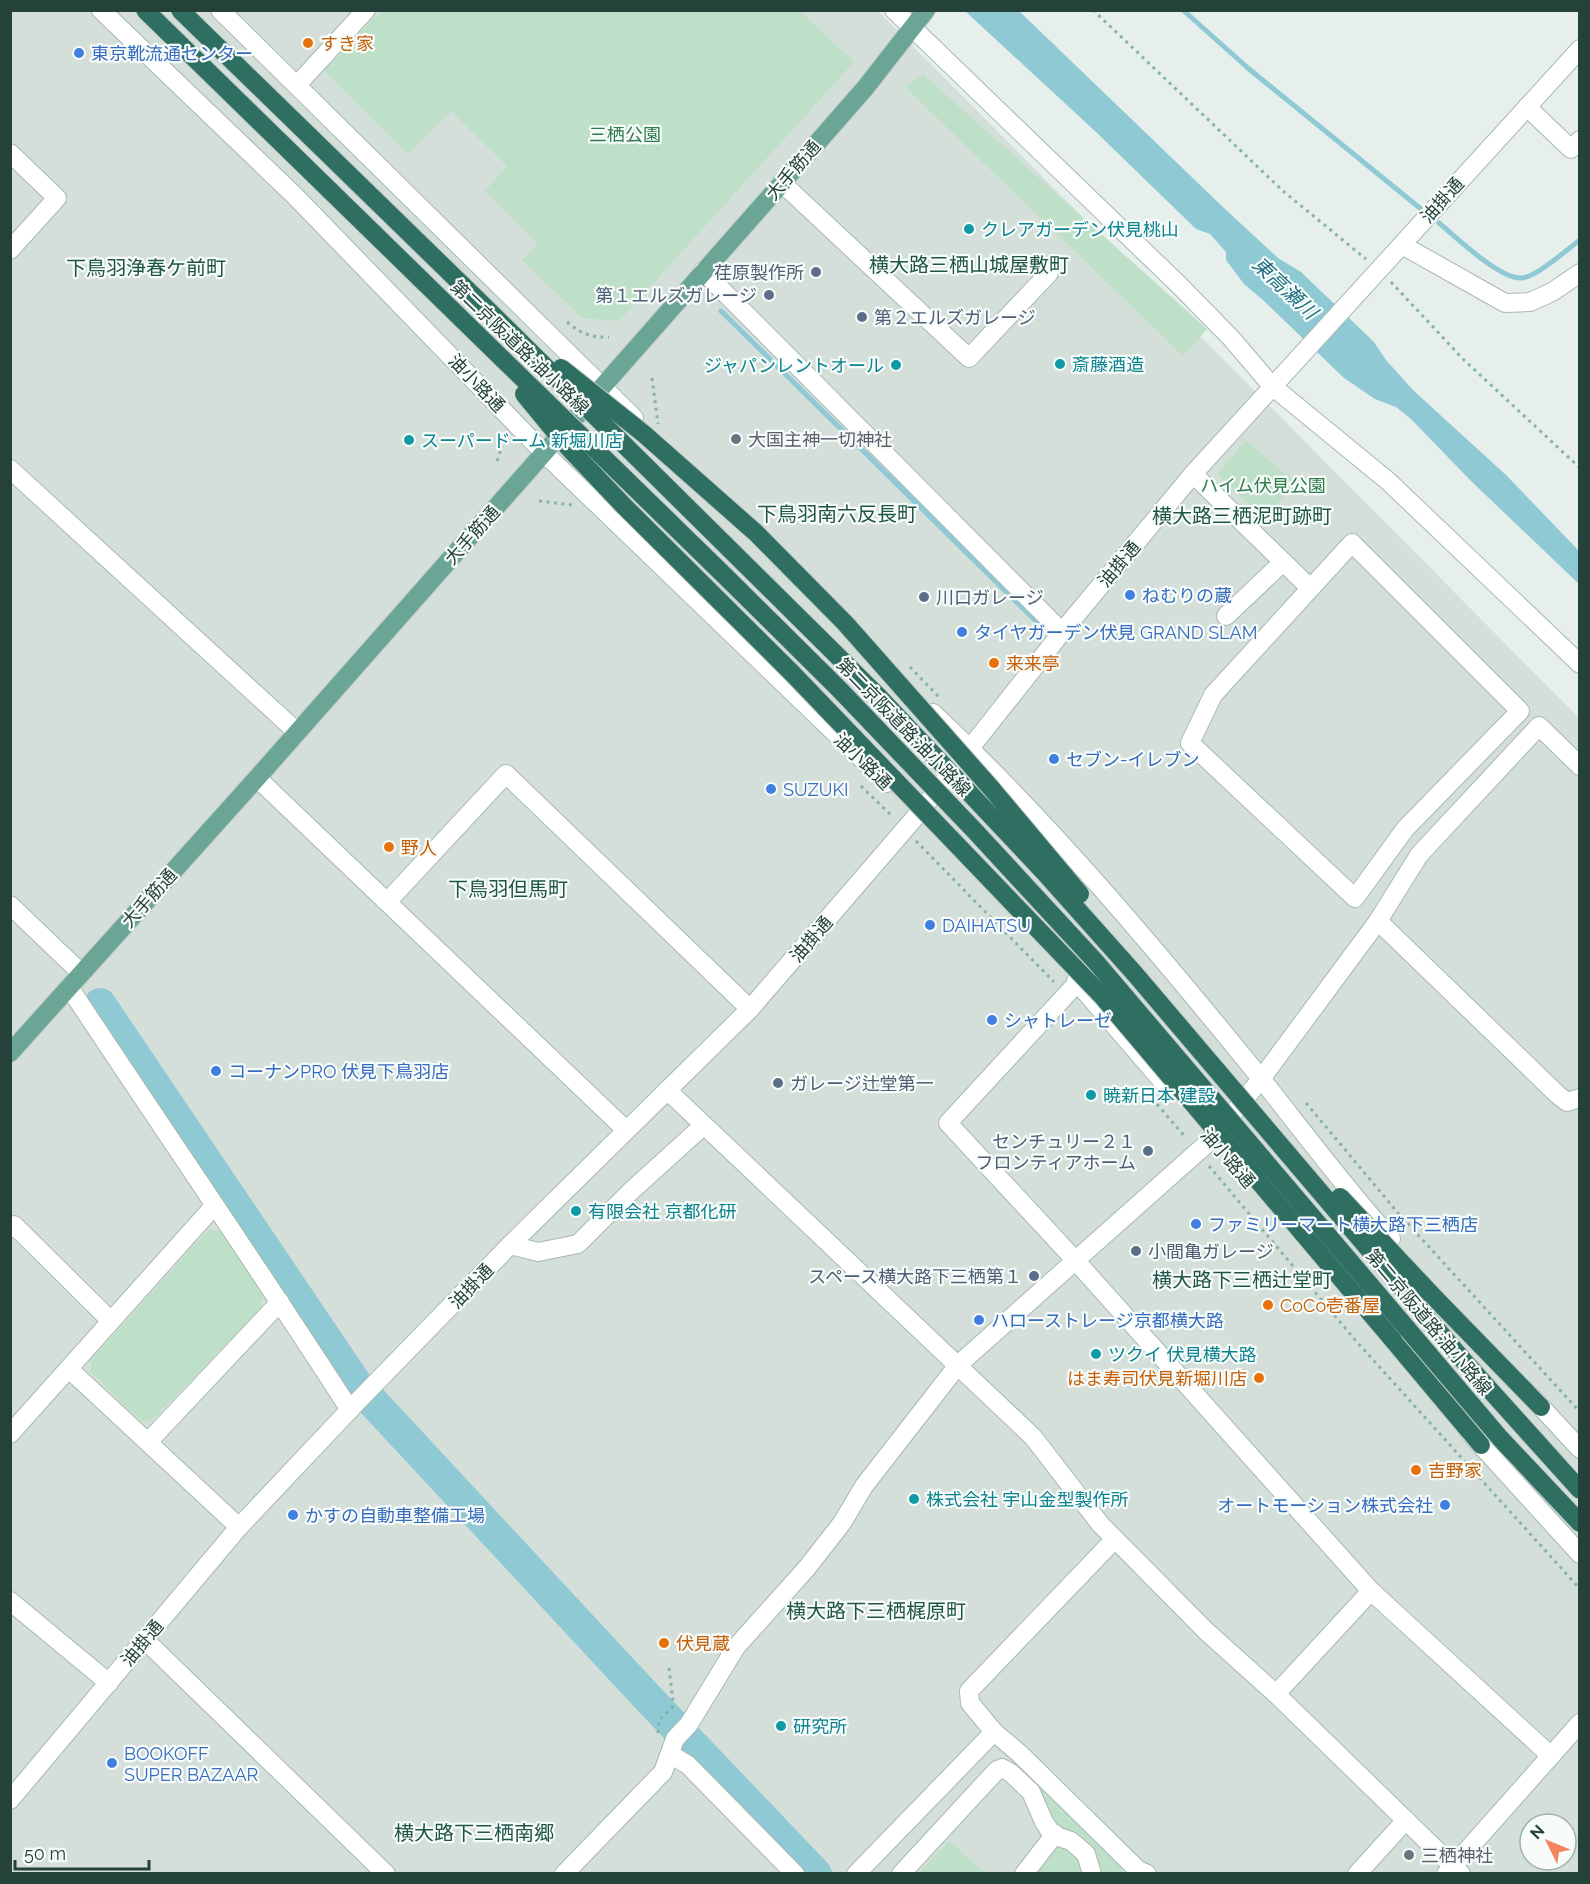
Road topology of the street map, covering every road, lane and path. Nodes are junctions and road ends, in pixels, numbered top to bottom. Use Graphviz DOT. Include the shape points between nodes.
graph roads {
  1 [pos="101,10"];
  2 [pos="145,10"];
  3 [pos="180,10"];
  4 [pos="220,10"];
  5 [pos="366,10"];
  6 [pos="894,10"];
  7 [pos="1093,10"];
  8 [pos="919,18"];
  9 [pos="1576,60"];
  10 [pos="297,85"];
  11 [pos="1527,107"];
  12 [pos="1580,140"];
  13 [pos="10,153"];
  14 [pos="782,183"];
  15 [pos="1402,245"];
  16 [pos="10,250"];
  17 [pos="1379,270"];
  18 [pos="703,272"];
  19 [pos="1049,273"];
  20 [pos="1580,273"];
  21 [pos="485,307"];
  22 [pos="567,322"];
  23 [pos="467,326"];
  24 [pos="609,337"];
  25 [pos="602,386"];
  26 [pos="1272,386"];
  27 [pos="544,453"];
  28 [pos="1580,468"];
  29 [pos="10,469"];
  30 [pos="1194,474"];
  31 [pos="539,501"];
  32 [pos="574,506"];
  33 [pos="1283,562"];
  34 [pos="1310,588"];
  35 [pos="1226,616"];
  36 [pos="1062,632"];
  37 [pos="1580,664"];
  38 [pos="297,732"];
  39 [pos="971,748"];
  40 [pos="1580,766"];
  41 [pos="257,778"];
  42 [pos="857,781"];
  43 [pos="918,814"];
  44 [pos="905,829"];
  45 [pos="387,902"];
  46 [pos="10,905"];
  47 [pos="1378,921"];
  48 [pos="81,973"];
  49 [pos="69,987"];
  50 [pos="1072,989"];
  51 [pos="750,1009"];
  52 [pos="10,1053"];
  53 [pos="1261,1079"];
  54 [pos="668,1090"];
  55 [pos="1580,1098"];
  56 [pos="1154,1100"];
  57 [pos="704,1125"];
  58 [pos="626,1130"];
  59 [pos="1212,1139"];
  60 [pos="1197,1152"];
  61 [pos="214,1206"];
  62 [pos="10,1229"];
  63 [pos="510,1245"];
  64 [pos="1075,1260"];
  65 [pos="280,1302"];
  66 [pos="111,1321"];
  67 [pos="958,1365"];
  68 [pos="69,1369"];
  69 [pos="353,1406"];
  70 [pos="1541,1407"];
  71 [pos="10,1434"];
  72 [pos="148,1442"];
  73 [pos="1481,1445"];
  74 [pos="1580,1449"];
  75 [pos="1580,1490"];
  76 [pos="1580,1523"];
  77 [pos="239,1527"];
  78 [pos="1115,1539"];
  79 [pos="1580,1554"];
  80 [pos="1580,1589"];
  81 [pos="1371,1591"];
  82 [pos="10,1601"];
  83 [pos="145,1640"];
  84 [pos="669,1668"];
  85 [pos="109,1683"];
  86 [pos="1276,1694"];
  87 [pos="674,1701"];
  88 [pos="674,1706"];
  89 [pos="659,1720"];
  90 [pos="1580,1723"];
  91 [pos="994,1732"];
  92 [pos="673,1746"];
  93 [pos="977,1749"];
  94 [pos="1020,1754"];
  95 [pos="1551,1756"];
  96 [pos="1002,1770"];
  97 [pos="10,1800"];
  98 [pos="1406,1820"];
  99 [pos="1055,1834"];
  100 [pos="1454,1871"];
  101 [pos="861,1872"];
  102 [pos="1139,1872"];
  103 [pos="386,1874"];
  104 [pos="564,1874"];
  105 [pos="795,1874"];
  106 [pos="901,1874"];
  107 [pos="1014,1874"];
  108 [pos="1019,1874"];
  109 [pos="1024,1874"];
  110 [pos="1092,1874"];
  111 [pos="1357,1874"];
  112 [pos="1471,1874"];
  1 -- 27 [label="street, 油小路通" via="295,196"];
  2 -- 23 [label="highway, 第二京阪道路;油小路線, bridge"];
  3 -- 21 [label="highway, 第二京阪道路;油小路線, bridge"];
  4 -- 10 [label="street"];
  5 -- 10 [label="street"];
  6 -- 8 [label="street"];
  7 -- 17 [label="path" via="1283,191"];
  8 -- 14 [label="main road, 大手筋通" via="866,87"];
  8 -- 26 [label="street" via="1231,338"];
  9 -- 11 [label="street, 油掛通"];
  10 -- 25 [label="street"];
  11 -- 12 [label="street" via="1571,149"];
  11 -- 15 [label="street, 油掛通"];
  13 -- 16 [label="street" via="57,198"];
  14 -- 18 [label="main road, 大手筋通"];
  14 -- 19 [label="street" via="969,358"];
  15 -- 17 [label="street, 油掛通"];
  15 -- 20 [label="street" via="1505,303 1530,302"];
  17 -- 26 [label="street, 油掛通"];
  17 -- 28 [label="path" via="1463,359"];
  18 -- 25 [label="main road, 大手筋通"];
  18 -- 36 [label="street"];
  21 -- 70 [label="highway, bridge" via="644,434 756,533 845,623 991,788 1307,1163"];
  21 -- 75 [label="highway, 第二京阪道路;油小路線, bridge" via="878,696 1044,872 1463,1360"];
  22 -- 24 [label="path" via="578,332"];
  23 -- 73 [label="highway, bridge" via="623,505 793,674 1102,996"];
  23 -- 76 [label="highway, 第二京阪道路;油小路線, bridge" via="838,688 974,830 1095,961 1500,1438"];
  25 -- 27 [label="main road, 大手筋通"];
  25 -- 39 [label="street" via="814,600"];
  26 -- 30 [label="street, 油掛通"];
  26 -- 37 [label="street" via="1388,481"];
  27 -- 38 [label="main road, 大手筋通"];
  27 -- 43 [label="street, 油小路通"];
  29 -- 38 [label="street"];
  30 -- 33 [label="street"];
  30 -- 36 [label="street, 油掛通"];
  31 -- 32 [label="path"];
  33 -- 34 [label="street"];
  33 -- 35 [label="street"];
  34 -- 34 [label="street" via="1213,695 1190,743 1355,898 1405,829 1520,711 1352,543"];
  36 -- 39 [label="street, 油掛通"];
  38 -- 41 [label="main road, 大手筋通"];
  39 -- 43 [label="street, 油掛通"];
  39 -- 53 [label="street" via="1073,855"];
  40 -- 47 [label="street" via="1539,726 1419,855"];
  41 -- 45 [label="street"];
  41 -- 48 [label="main road, 大手筋通"];
  42 -- 44 [label="path"];
  43 -- 44 [label="street, 油掛通"];
  43 -- 50 [label="street, 油小路通"];
  44 -- 50 [label="path"];
  44 -- 51 [label="street, 油掛通"];
  45 -- 51 [label="street" via="506,774"];
  45 -- 58 [label="street"];
  46 -- 48 [label="street"];
  47 -- 53 [label="street"];
  47 -- 55 [label="street" via="1558,1095 1567,1102"];
  48 -- 49 [label="main road, 大手筋通"];
  49 -- 52 [label="main road, 大手筋通"];
  49 -- 61 [label="street"];
  50 -- 59 [label="street, 油小路通"];
  50 -- 64 [label="street" via="948,1123"];
  51 -- 54 [label="street, 油掛通"];
  53 -- 59 [label="street"];
  53 -- 70 [label="street" via="1376,1223"];
  54 -- 57 [label="street"];
  54 -- 58 [label="street, 油掛通"];
  56 -- 60 [label="path"];
  57 -- 63 [label="street" via="578,1244 538,1252"];
  57 -- 67 [label="street"];
  58 -- 63 [label="street, 油掛通"];
  59 -- 60 [label="street"];
  59 -- 73 [label="street, 油小路通"];
  60 -- 64 [label="street"];
  60 -- 80 [label="path" via="1356,1341"];
  61 -- 65 [label="street"];
  61 -- 66 [label="street"];
  62 -- 66 [label="street" via="14,1225"];
  63 -- 69 [label="street, 油掛通"];
  64 -- 67 [label="street"];
  64 -- 81 [label="street"];
  65 -- 69 [label="street"];
  65 -- 72 [label="street"];
  66 -- 68 [label="street"];
  67 -- 78 [label="street" via="1033,1437"];
  67 -- 92 [label="street" via="864,1486 842,1523 806,1569 736,1647"];
  68 -- 71 [label="street"];
  68 -- 72 [label="street"];
  69 -- 77 [label="street, 油掛通"];
  70 -- 74 [label="street"];
  72 -- 77 [label="street"];
  73 -- 79 [label="street, 油小路通"];
  77 -- 83 [label="street, 油掛通"];
  78 -- 86 [label="street" via="1206,1631"];
  78 -- 91 [label="street" via="969,1690 970,1703"];
  81 -- 86 [label="street"];
  81 -- 95 [label="street"];
  82 -- 85 [label="street"];
  83 -- 85 [label="street, 油掛通"];
  83 -- 103 [label="street"];
  84 -- 87 [label="path"];
  85 -- 97 [label="street, 油掛通"];
  86 -- 98 [label="street"];
  88 -- 89 [label="path"];
  90 -- 95 [label="street"];
  91 -- 93 [label="street"];
  91 -- 94 [label="street"];
  92 -- 104 [label="street" via="663,1772"];
  92 -- 105 [label="street"];
  93 -- 96 [label="street"];
  93 -- 101 [label="street"];
  94 -- 96 [label="street"];
  94 -- 102 [label="street"];
  95 -- 100 [label="street"];
  96 -- 99 [label="street" via="1030,1792 1044,1822"];
  96 -- 106 [label="street"];
  98 -- 100 [label="street"];
  98 -- 111 [label="street"];
  99 -- 109 [label="street"];
  99 -- 110 [label="street" via="1081,1848 1090,1861"];
  100 -- 112 [label="street"];
  107 -- 108 [label="street"];
}
